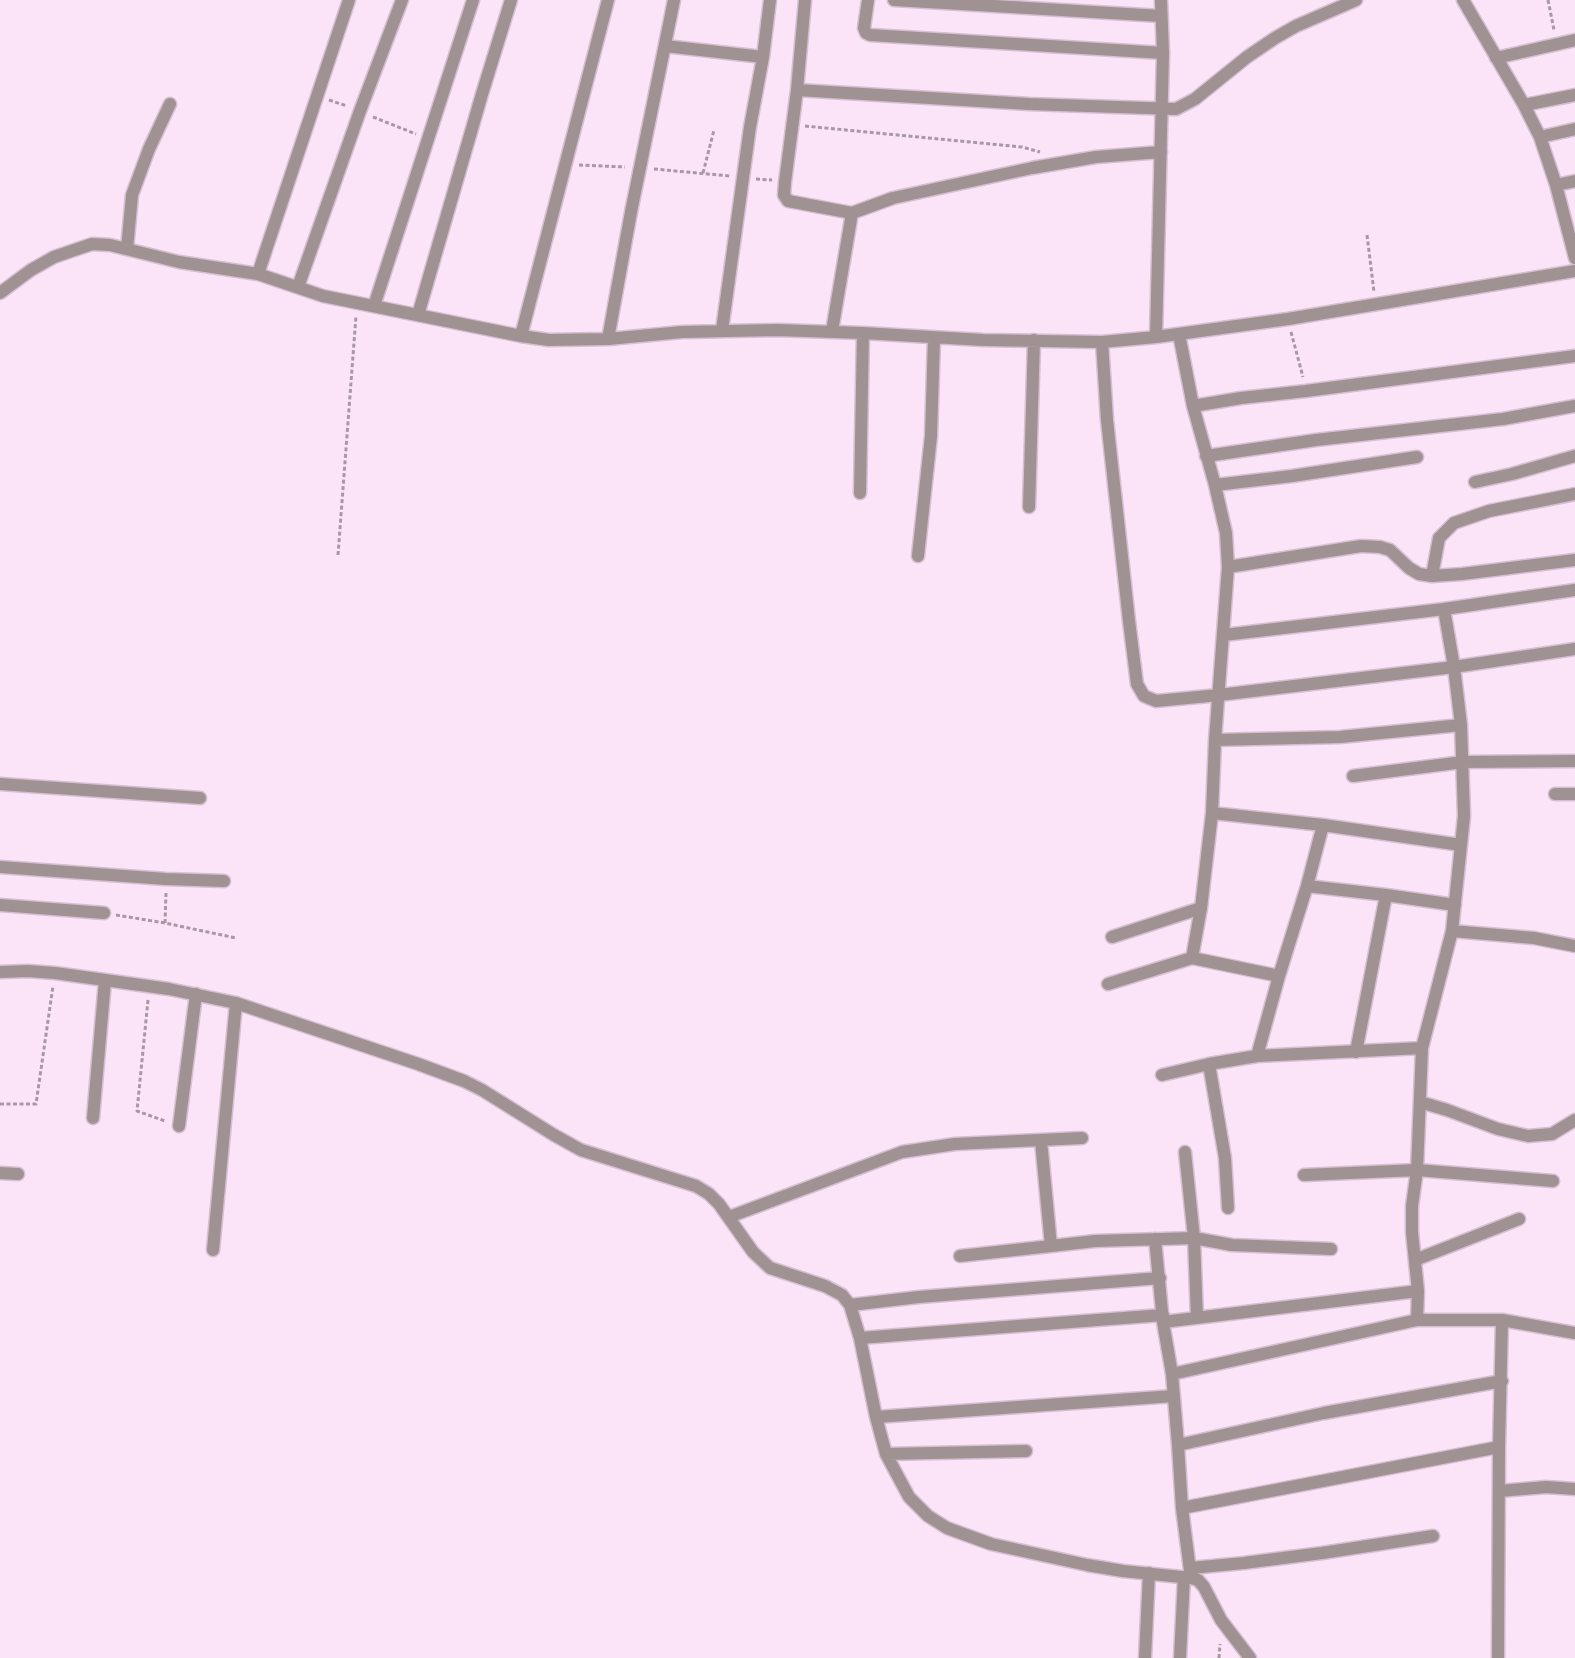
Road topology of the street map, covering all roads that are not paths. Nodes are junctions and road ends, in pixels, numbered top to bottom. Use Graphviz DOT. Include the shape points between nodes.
graph roads {
  1 [pos="349,0"];
  2 [pos="402,0"];
  3 [pos="473,0"];
  4 [pos="511,0"];
  5 [pos="608,0"];
  6 [pos="674,0"];
  7 [pos="770,0"];
  8 [pos="805,0"];
  9 [pos="868,0"];
  10 [pos="894,0"];
  11 [pos="1161,0"];
  12 [pos="1356,0"];
  13 [pos="1463,0"];
  14 [pos="1161,16"];
  15 [pos="1575,40"];
  16 [pos="665,46"];
  17 [pos="1163,52"];
  18 [pos="762,57"];
  19 [pos="1496,58"];
  20 [pos="797,90"];
  21 [pos="1575,95"];
  22 [pos="170,104"];
  23 [pos="1524,105"];
  24 [pos="1161,108"];
  25 [pos="1575,129"];
  26 [pos="1540,137"];
  27 [pos="1161,152"];
  28 [pos="1575,181"];
  29 [pos="1556,185"];
  30 [pos="852,213"];
  31 [pos="1571,224"];
  32 [pos="127,249"];
  33 [pos="1575,258"];
  34 [pos="1575,271"];
  35 [pos="258,274"];
  36 [pos="298,287"];
  37 [pos="0,293"];
  38 [pos="374,306"];
  39 [pos="418,315"];
  40 [pos="722,330"];
  41 [pos="832,332"];
  42 [pos="863,333"];
  43 [pos="1179,334"];
  44 [pos="521,336"];
  45 [pos="1156,337"];
  46 [pos="934,338"];
  47 [pos="608,339"];
  48 [pos="1034,340"];
  49 [pos="1102,342"];
  50 [pos="1575,356"];
  51 [pos="1193,406"];
  52 [pos="1575,406"];
  53 [pos="1206,456"];
  54 [pos="1575,456"];
  55 [pos="1417,457"];
  56 [pos="1475,482"];
  57 [pos="1215,485"];
  58 [pos="860,493"];
  59 [pos="1575,494"];
  60 [pos="1028,506"];
  61 [pos="918,556"];
  62 [pos="1575,560"];
  63 [pos="1228,567"];
  64 [pos="1432,576"];
  65 [pos="1575,590"];
  66 [pos="1444,609"];
  67 [pos="1224,635"];
  68 [pos="1575,649"];
  69 [pos="1454,667"];
  70 [pos="1219,695"];
  71 [pos="1461,725"];
  72 [pos="1215,740"];
  73 [pos="1575,761"];
  74 [pos="1463,762"];
  75 [pos="1353,776"];
  76 [pos="0,784"];
  77 [pos="1555,794"];
  78 [pos="1575,794"];
  79 [pos="200,798"];
  80 [pos="1212,814"];
  81 [pos="1323,825"];
  82 [pos="1461,845"];
  83 [pos="0,867"];
  84 [pos="224,881"];
  85 [pos="1307,886"];
  86 [pos="1386,895"];
  87 [pos="0,905"];
  88 [pos="1455,905"];
  89 [pos="1201,908"];
  90 [pos="104,913"];
  91 [pos="1452,931"];
  92 [pos="1112,937"];
  93 [pos="1575,946"];
  94 [pos="1192,958"];
  95 [pos="0,972"];
  96 [pos="1279,976"];
  97 [pos="105,981"];
  98 [pos="1108,984"];
  99 [pos="196,994"];
  100 [pos="236,1003"];
  101 [pos="1422,1048"];
  102 [pos="1356,1052"];
  103 [pos="1257,1056"];
  104 [pos="1209,1064"];
  105 [pos="1162,1075"];
  106 [pos="1420,1102"];
  107 [pos="93,1118"];
  108 [pos="1575,1120"];
  109 [pos="179,1126"];
  110 [pos="1082,1138"];
  111 [pos="1041,1141"];
  112 [pos="1185,1152"];
  113 [pos="1417,1170"];
  114 [pos="0,1173"];
  115 [pos="18,1174"];
  116 [pos="1304,1174"];
  117 [pos="1553,1181"];
  118 [pos="1228,1208"];
  119 [pos="729,1217"];
  120 [pos="1519,1219"];
  121 [pos="1194,1238"];
  122 [pos="1155,1239"];
  123 [pos="1051,1246"];
  124 [pos="1331,1249"];
  125 [pos="213,1250"];
  126 [pos="960,1256"];
  127 [pos="1415,1260"];
  128 [pos="1160,1278"];
  129 [pos="1418,1290"];
  130 [pos="850,1305"];
  131 [pos="1197,1318"];
  132 [pos="1163,1319"];
  133 [pos="1417,1320"];
  134 [pos="1502,1320"];
  135 [pos="1575,1333"];
  136 [pos="860,1338"];
  137 [pos="1172,1374"];
  138 [pos="1502,1381"];
  139 [pos="1174,1396"];
  140 [pos="876,1417"];
  141 [pos="1178,1445"];
  142 [pos="1499,1447"];
  143 [pos="1026,1451"];
  144 [pos="886,1454"];
  145 [pos="1575,1490"];
  146 [pos="1500,1491"];
  147 [pos="1182,1508"];
  148 [pos="1433,1536"];
  149 [pos="1149,1573"];
  150 [pos="1188,1574"];
  151 [pos="1145,1658"];
  152 [pos="1180,1658"];
  153 [pos="1250,1658"];
  154 [pos="1498,1658"];
  1 -- 35 [label="street"];
  2 -- 36 [label="street"];
  3 -- 38 [label="street"];
  4 -- 39 [label="street"];
  5 -- 44 [label="street"];
  6 -- 16 [label="street"];
  7 -- 18 [label="street"];
  8 -- 20 [label="street"];
  9 -- 17 [label="street" via="864,28 870,35"];
  10 -- 14 [label="street"];
  11 -- 14 [label="street"];
  12 -- 24 [label="street" via="1270,41 1189,103 1176,109"];
  13 -- 19 [label="street"];
  14 -- 17 [label="street"];
  15 -- 19 [label="street"];
  16 -- 18 [label="street"];
  16 -- 47 [label="street"];
  17 -- 24 [label="street"];
  18 -- 40 [label="street"];
  19 -- 23 [label="street"];
  20 -- 24 [label="street" via="1029,104"];
  20 -- 30 [label="street" via="785,182 786,199 796,204"];
  21 -- 23 [label="street"];
  22 -- 32 [label="street" via="132,196"];
  23 -- 26 [label="street"];
  24 -- 27 [label="street"];
  25 -- 26 [label="street"];
  26 -- 29 [label="street"];
  27 -- 30 [label="street" via="1096,158 980,178 893,198"];
  27 -- 45 [label="street"];
  28 -- 29 [label="street"];
  29 -- 31 [label="street"];
  30 -- 41 [label="street"];
  31 -- 33 [label="street"];
  32 -- 35 [label="street" via="179,262"];
  32 -- 37 [label="street" via="92,244 64,253 31,270"];
  34 -- 43 [label="street"];
  35 -- 36 [label="street"];
  36 -- 38 [label="street" via="323,296"];
  38 -- 39 [label="street"];
  39 -- 44 [label="street"];
  40 -- 41 [label="street"];
  40 -- 47 [label="street"];
  41 -- 42 [label="street"];
  42 -- 46 [label="street"];
  42 -- 58 [label="street"];
  43 -- 45 [label="street"];
  43 -- 51 [label="street"];
  44 -- 47 [label="street" via="549,340"];
  45 -- 49 [label="street"];
  46 -- 48 [label="street"];
  46 -- 61 [label="street" via="931,436"];
  48 -- 49 [label="street"];
  48 -- 60 [label="street"];
  49 -- 70 [label="street" via="1106,420 1137,684 1144,696 1156,701"];
  50 -- 51 [label="street"];
  51 -- 53 [label="street"];
  52 -- 53 [label="street"];
  53 -- 57 [label="street"];
  54 -- 56 [label="street"];
  55 -- 57 [label="street"];
  57 -- 63 [label="street" via="1226,533"];
  59 -- 64 [label="street" via="1489,511 1454,524 1439,538"];
  62 -- 64 [label="street"];
  63 -- 64 [label="street" via="1361,546 1390,550 1414,571"];
  63 -- 67 [label="street"];
  65 -- 66 [label="street"];
  66 -- 67 [label="street"];
  66 -- 69 [label="street"];
  67 -- 70 [label="street"];
  68 -- 69 [label="street"];
  69 -- 70 [label="street"];
  69 -- 71 [label="street"];
  70 -- 72 [label="street"];
  71 -- 72 [label="street" via="1331,737"];
  71 -- 74 [label="street"];
  72 -- 80 [label="street"];
  73 -- 74 [label="street"];
  74 -- 75 [label="street"];
  74 -- 82 [label="street"];
  76 -- 79 [label="street"];
  77 -- 78 [label="street"];
  80 -- 81 [label="street"];
  80 -- 89 [label="street"];
  81 -- 82 [label="street"];
  81 -- 85 [label="street"];
  82 -- 88 [label="street"];
  83 -- 84 [label="street"];
  85 -- 86 [label="street"];
  85 -- 96 [label="street"];
  86 -- 88 [label="street"];
  86 -- 102 [label="street"];
  87 -- 90 [label="street"];
  88 -- 91 [label="street"];
  89 -- 92 [label="street"];
  89 -- 94 [label="street"];
  91 -- 93 [label="street" via="1534,938"];
  91 -- 101 [label="street"];
  94 -- 96 [label="street"];
  94 -- 98 [label="street"];
  95 -- 97 [label="street" via="28,971"];
  96 -- 103 [label="street"];
  97 -- 99 [label="street"];
  97 -- 107 [label="street"];
  99 -- 100 [label="street"];
  99 -- 109 [label="street"];
  100 -- 119 [label="street" via="464,1081 581,1150 696,1186 709,1194"];
  100 -- 125 [label="street"];
  101 -- 102 [label="street"];
  101 -- 106 [label="street"];
  102 -- 103 [label="street"];
  103 -- 104 [label="street"];
  104 -- 105 [label="street"];
  104 -- 118 [label="street" via="1225,1158"];
  106 -- 108 [label="street" via="1528,1136 1552,1134"];
  106 -- 113 [label="street"];
  110 -- 111 [label="street"];
  111 -- 119 [label="street" via="954,1144 902,1152"];
  111 -- 123 [label="street"];
  112 -- 121 [label="street"];
  113 -- 116 [label="street"];
  113 -- 117 [label="street"];
  113 -- 127 [label="street" via="1412,1206"];
  114 -- 115 [label="street"];
  119 -- 130 [label="street" via="753,1252 770,1268 826,1286 842,1295"];
  120 -- 127 [label="street"];
  121 -- 122 [label="street"];
  121 -- 124 [label="street" via="1232,1245"];
  121 -- 131 [label="street"];
  122 -- 123 [label="street"];
  122 -- 128 [label="street"];
  123 -- 126 [label="street"];
  127 -- 129 [label="street"];
  128 -- 130 [label="street" via="919,1296"];
  128 -- 132 [label="street"];
  129 -- 131 [label="street"];
  129 -- 133 [label="street"];
  130 -- 136 [label="street"];
  131 -- 132 [label="street"];
  132 -- 136 [label="street"];
  132 -- 137 [label="street"];
  133 -- 134 [label="street"];
  133 -- 137 [label="street"];
  134 -- 135 [label="street"];
  134 -- 138 [label="street"];
  136 -- 140 [label="street"];
  137 -- 139 [label="street"];
  138 -- 141 [label="street" via="1324,1413"];
  138 -- 142 [label="street"];
  139 -- 140 [label="street"];
  139 -- 141 [label="street"];
  140 -- 144 [label="street"];
  141 -- 147 [label="street"];
  142 -- 146 [label="street"];
  142 -- 147 [label="street"];
  143 -- 144 [label="street"];
  144 -- 149 [label="street" via="909,1497 928,1516 947,1528 991,1544 1058,1559"];
  145 -- 146 [label="street" via="1546,1487"];
  146 -- 154 [label="street"];
  147 -- 150 [label="street"];
  148 -- 150 [label="street"];
  149 -- 150 [label="street"];
  149 -- 151 [label="street"];
  150 -- 152 [label="street"];
  150 -- 153 [label="street" via="1204,1587 1222,1620"];
}
